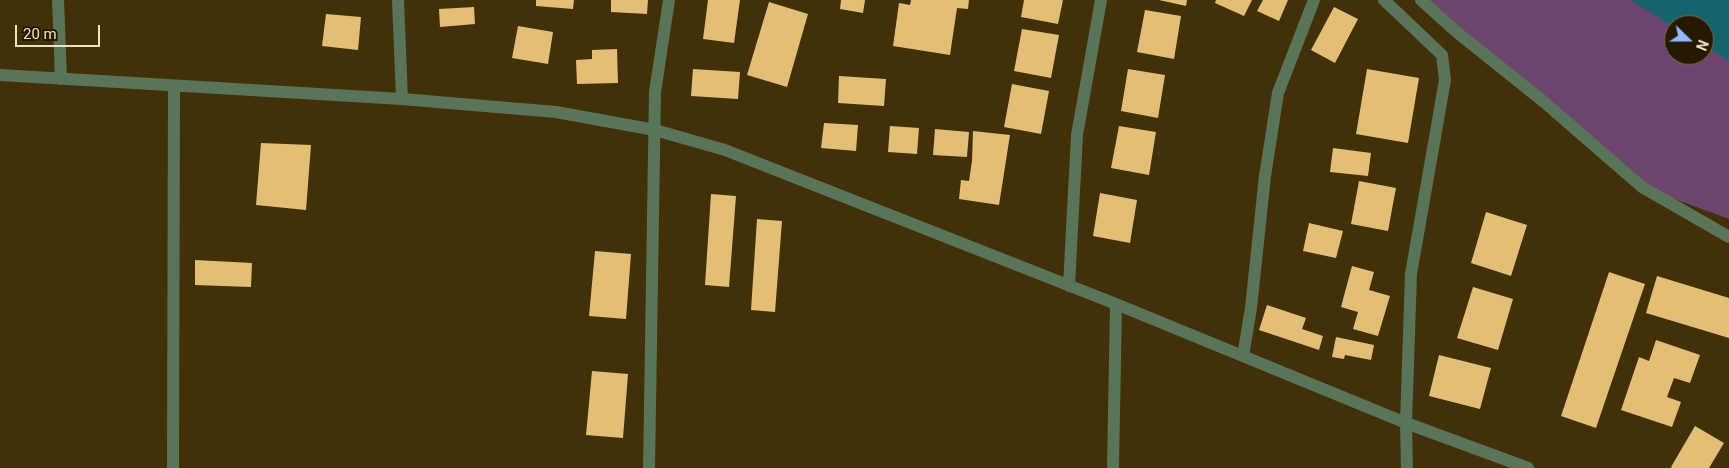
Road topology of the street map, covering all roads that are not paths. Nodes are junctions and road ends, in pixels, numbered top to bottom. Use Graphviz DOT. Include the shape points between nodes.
graph roads {
  1 [pos="58,0"];
  2 [pos="398,0"];
  3 [pos="669,0"];
  4 [pos="1102,0"];
  5 [pos="1314,0"];
  6 [pos="1384,0"];
  7 [pos="1421,0"];
  8 [pos="0,75"];
  9 [pos="60,79"];
  10 [pos="174,86"];
  11 [pos="402,99"];
  12 [pos="655,130"];
  13 [pos="1729,237"];
  14 [pos="1069,286"];
  15 [pos="1116,304"];
  16 [pos="1243,356"];
  17 [pos="1406,423"];
  18 [pos="173,468"];
  19 [pos="649,468"];
  20 [pos="1113,468"];
  21 [pos="1407,468"];
  22 [pos="1528,468"];
  1 -- 9 [label="street"];
  2 -- 11 [label="street"];
  3 -- 12 [label="street" via="655,92"];
  4 -- 14 [label="street" via="1077,135"];
  5 -- 16 [label="street" via="1278,93"];
  6 -- 17 [label="street" via="1442,55 1446,80 1411,274"];
  7 -- 13 [label="street" via="1642,187"];
  8 -- 9 [label="street"];
  9 -- 10 [label="street"];
  10 -- 11 [label="street"];
  10 -- 18 [label="street"];
  11 -- 12 [label="street" via="556,112"];
  12 -- 14 [label="street" via="725,150"];
  12 -- 19 [label="street"];
  14 -- 15 [label="street"];
  15 -- 16 [label="street"];
  15 -- 20 [label="street"];
  16 -- 17 [label="street"];
  17 -- 21 [label="street"];
  17 -- 22 [label="street"];
}
